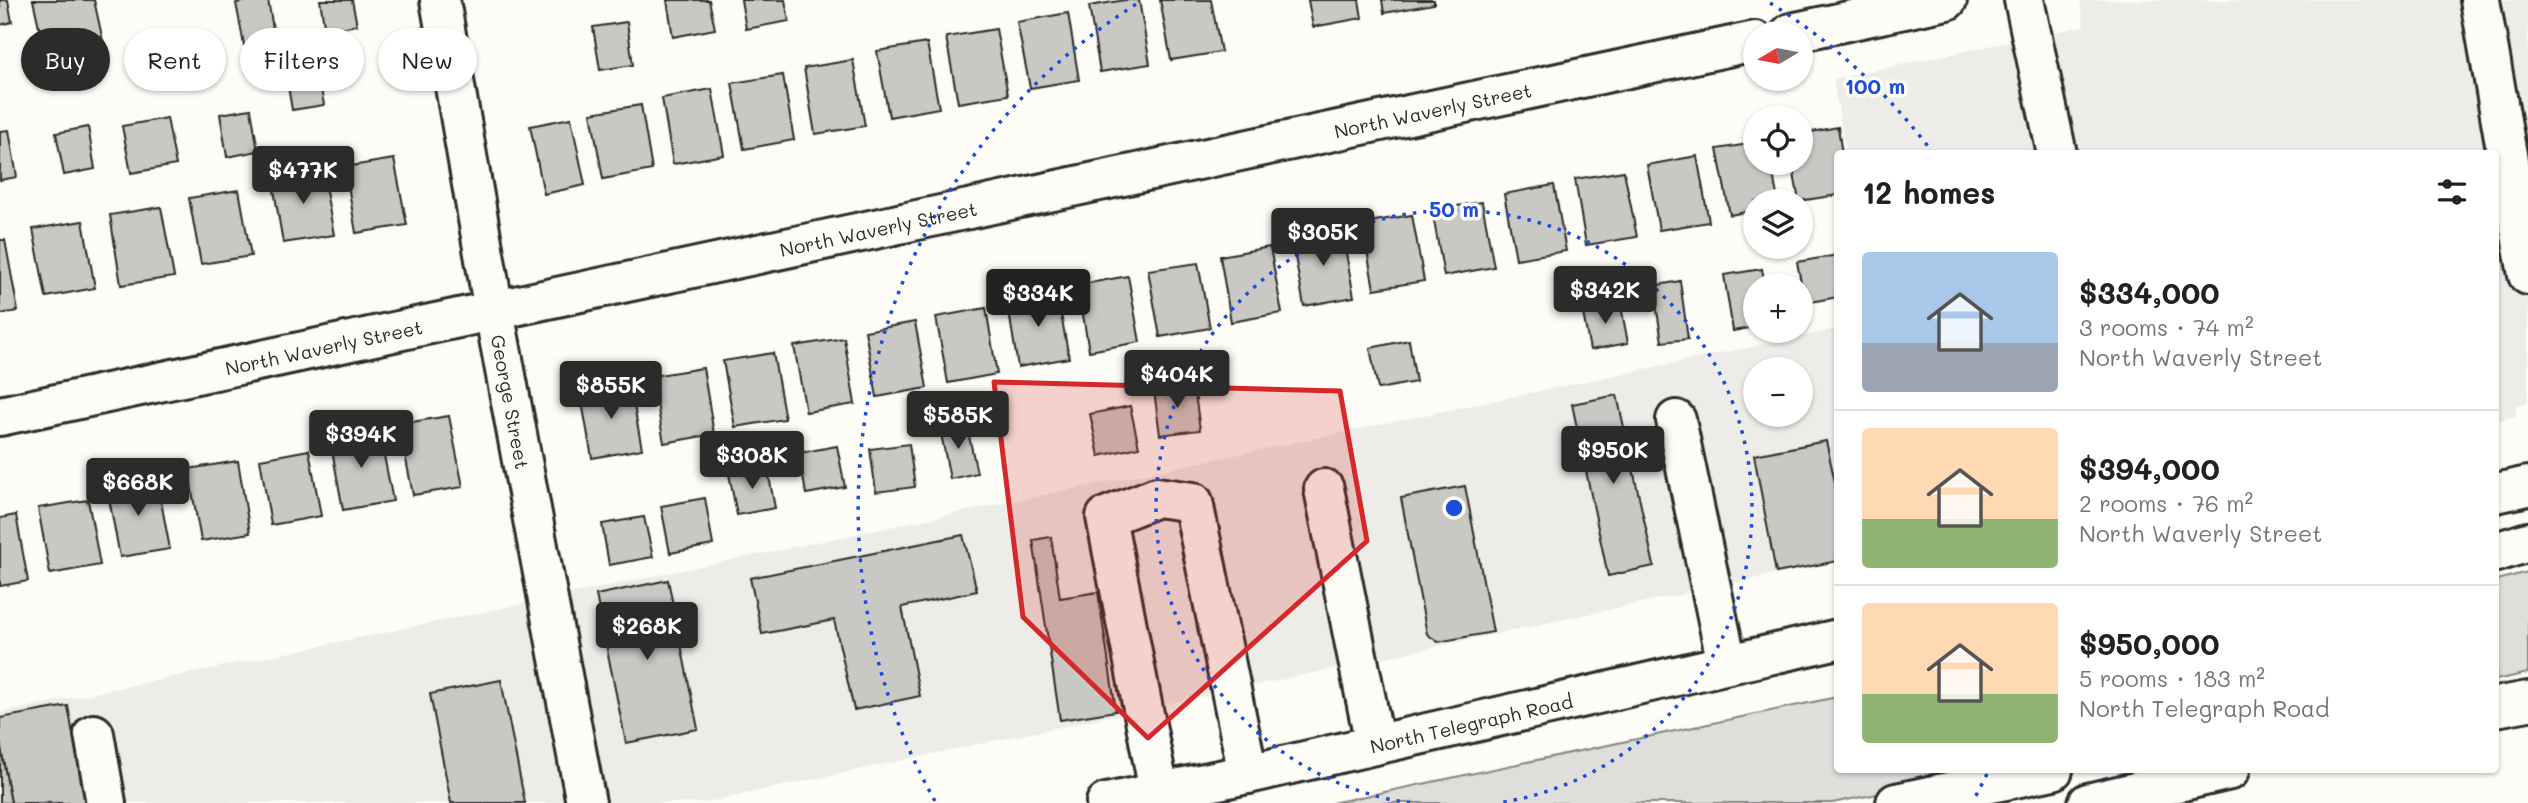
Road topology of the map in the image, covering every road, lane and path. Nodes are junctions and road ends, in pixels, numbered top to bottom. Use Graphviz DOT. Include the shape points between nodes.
graph roads {
  1 [pos="440,0"];
  2 [pos="1947,0"];
  3 [pos="2024,0"];
  4 [pos="2480,0"];
  5 [pos="1813,28"];
  6 [pos="1743,44"];
  7 [pos="2056,150"];
  8 [pos="2514,159"];
  9 [pos="2528,275"];
  10 [pos="494,311"];
  11 [pos="0,416"];
  12 [pos="1676,420"];
  13 [pos="2528,486"];
  14 [pos="1324,489"];
  15 [pos="2499,492"];
  16 [pos="2528,542"];
  17 [pos="2499,551"];
  18 [pos="1834,640"];
  19 [pos="1727,664"];
  20 [pos="2528,702"];
  21 [pos="2499,707"];
  22 [pos="94,734"];
  23 [pos="1375,745"];
  24 [pos="2039,773"];
  25 [pos="2223,773"];
  26 [pos="1248,774"];
  27 [pos="2173,794"];
  28 [pos="1151,798"];
  29 [pos="106,803"];
  30 [pos="586,803"];
  31 [pos="1106,803"];
  32 [pos="1896,803"];
  33 [pos="2088,803"];
  1 -- 10 [label="street, George Street"];
  2 -- 5 [label="street"];
  3 -- 7 [label="street"];
  4 -- 8 [label="street"];
  6 -- 10 [label="street, North Waverly Street"];
  8 -- 9 [label="street"];
  10 -- 11 [label="street, North Waverly Street"];
  10 -- 30 [label="street, George Street"];
  12 -- 19 [label="street"];
  13 -- 15 [label="street"];
  14 -- 23 [label="street"];
  16 -- 17 [label="street"];
  18 -- 19 [label="street, North Telegraph Road"];
  19 -- 23 [label="street, North Telegraph Road"];
  20 -- 21 [label="street"];
  22 -- 29 [label="street"];
  23 -- 26 [label="street, North Telegraph Road"];
  24 -- 32 [label="street"];
  25 -- 27 [label="street"];
  26 -- 28 [label="street, North Telegraph Road"];
  26 -- 28 [label="street" via="1194,502 1157,497 1106,517"];
  27 -- 33 [label="street"];
  28 -- 31 [label="street, North Telegraph Road"];
}
